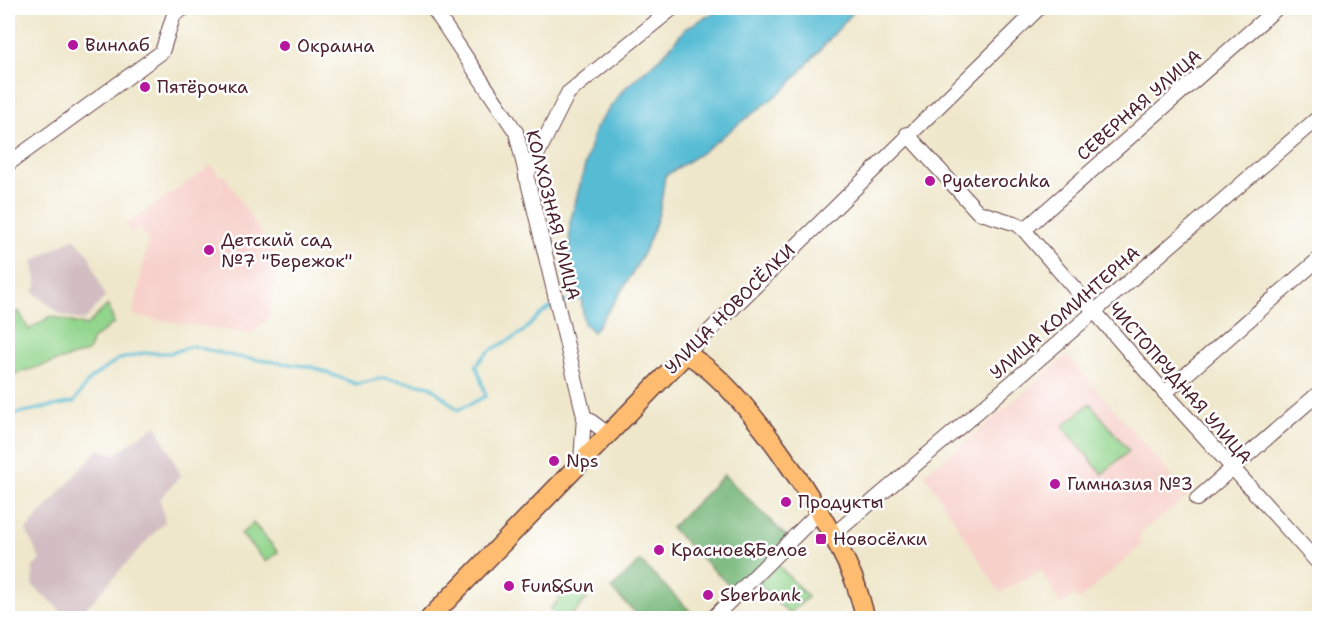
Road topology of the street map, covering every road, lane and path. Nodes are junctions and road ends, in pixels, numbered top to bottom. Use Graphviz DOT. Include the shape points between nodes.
graph roads {
  1 [pos="185,8"];
  2 [pos="673,8"];
  3 [pos="1039,8"];
  4 [pos="1277,8"];
  5 [pos="440,10"];
  6 [pos="1320,116"];
  7 [pos="907,134"];
  8 [pos="8,164"];
  9 [pos="526,177"];
  10 [pos="1024,230"];
  11 [pos="1320,258"];
  12 [pos="1094,313"];
  13 [pos="686,354"];
  14 [pos="1320,392"];
  15 [pos="1165,393"];
  16 [pos="584,416"];
  17 [pos="608,434"];
  18 [pos="581,462"];
  19 [pos="1232,470"];
  20 [pos="1197,500"];
  21 [pos="819,512"];
  22 [pos="832,536"];
  23 [pos="1320,565"];
  24 [pos="430,618"];
  25 [pos="713,618"];
  26 [pos="866,618"];
  1 -- 8 [label="street" via="174,14 162,52"];
  2 -- 9 [label="street" via="568,93"];
  3 -- 7 [label="street, УЛИЦА НОВОСЁЛКИ"];
  4 -- 10 [label="street, СЕВЕРНАЯ УЛИЦА"];
  5 -- 9 [label="street, КОЛХОЗНАЯ УЛИЦА" via="516,132"];
  6 -- 12 [label="street, УЛИЦА КОМИНТЕРНА"];
  7 -- 10 [label="street, ЧИСТОПРУДНАЯ УЛИЦА" via="978,212"];
  7 -- 13 [label="street, УЛИЦА НОВОСЁЛКИ"];
  9 -- 16 [label="street, КОЛХОЗНАЯ УЛИЦА"];
  10 -- 12 [label="street, ЧИСТОПРУДНАЯ УЛИЦА"];
  11 -- 15 [label="street"];
  12 -- 15 [label="street, ЧИСТОПРУДНАЯ УЛИЦА"];
  12 -- 22 [label="street, УЛИЦА КОМИНТЕРНА"];
  13 -- 17 [label="main road, УЛИЦА НОВОСЁЛКИ"];
  13 -- 21 [label="main road" via="716,375 751,414"];
  14 -- 19 [label="street"];
  15 -- 19 [label="street, ЧИСТОПРУДНАЯ УЛИЦА"];
  16 -- 17 [label="street"];
  16 -- 18 [label="street, КОЛХОЗНАЯ УЛИЦА"];
  17 -- 18 [label="main road, УЛИЦА НОВОСЁЛКИ"];
  18 -- 24 [label="main road, УЛИЦА НОВОСЁЛКИ"];
  19 -- 20 [label="street"];
  19 -- 23 [label="street, ЧИСТОПРУДНАЯ УЛИЦА"];
  21 -- 22 [label="main road"];
  21 -- 25 [label="street"];
  22 -- 26 [label="main road" via="853,575"];
}
